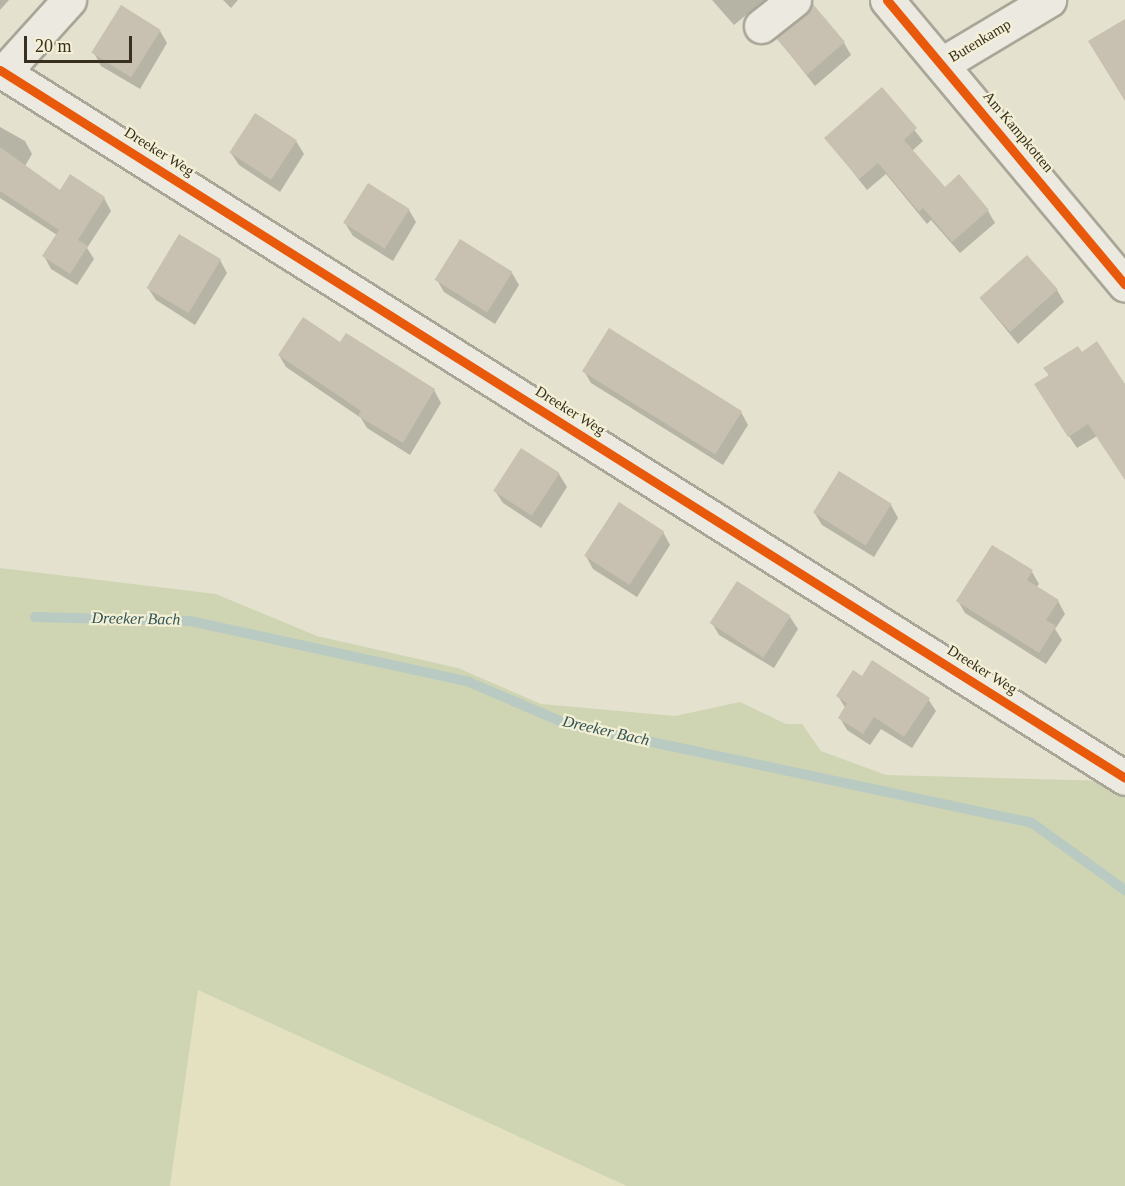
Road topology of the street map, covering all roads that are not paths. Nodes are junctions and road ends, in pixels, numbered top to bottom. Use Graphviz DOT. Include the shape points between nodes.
graph roads {
  1 [pos="69,0"];
  2 [pos="794,0"];
  3 [pos="887,0"];
  4 [pos="1049,0"];
  5 [pos="761,26"];
  6 [pos="942,64"];
  7 [pos="2,71"];
  8 [pos="1125,285"];
  9 [pos="1125,778"];
  1 -- 7 [label="street, Dreeker Weg"];
  2 -- 5 [label="street"];
  3 -- 6 [label="street, Am Kampkotten"];
  4 -- 6 [label="street, Butenkamp"];
  6 -- 8 [label="street, Am Kampkotten"];
  7 -- 9 [label="street, Dreeker Weg"];
}
